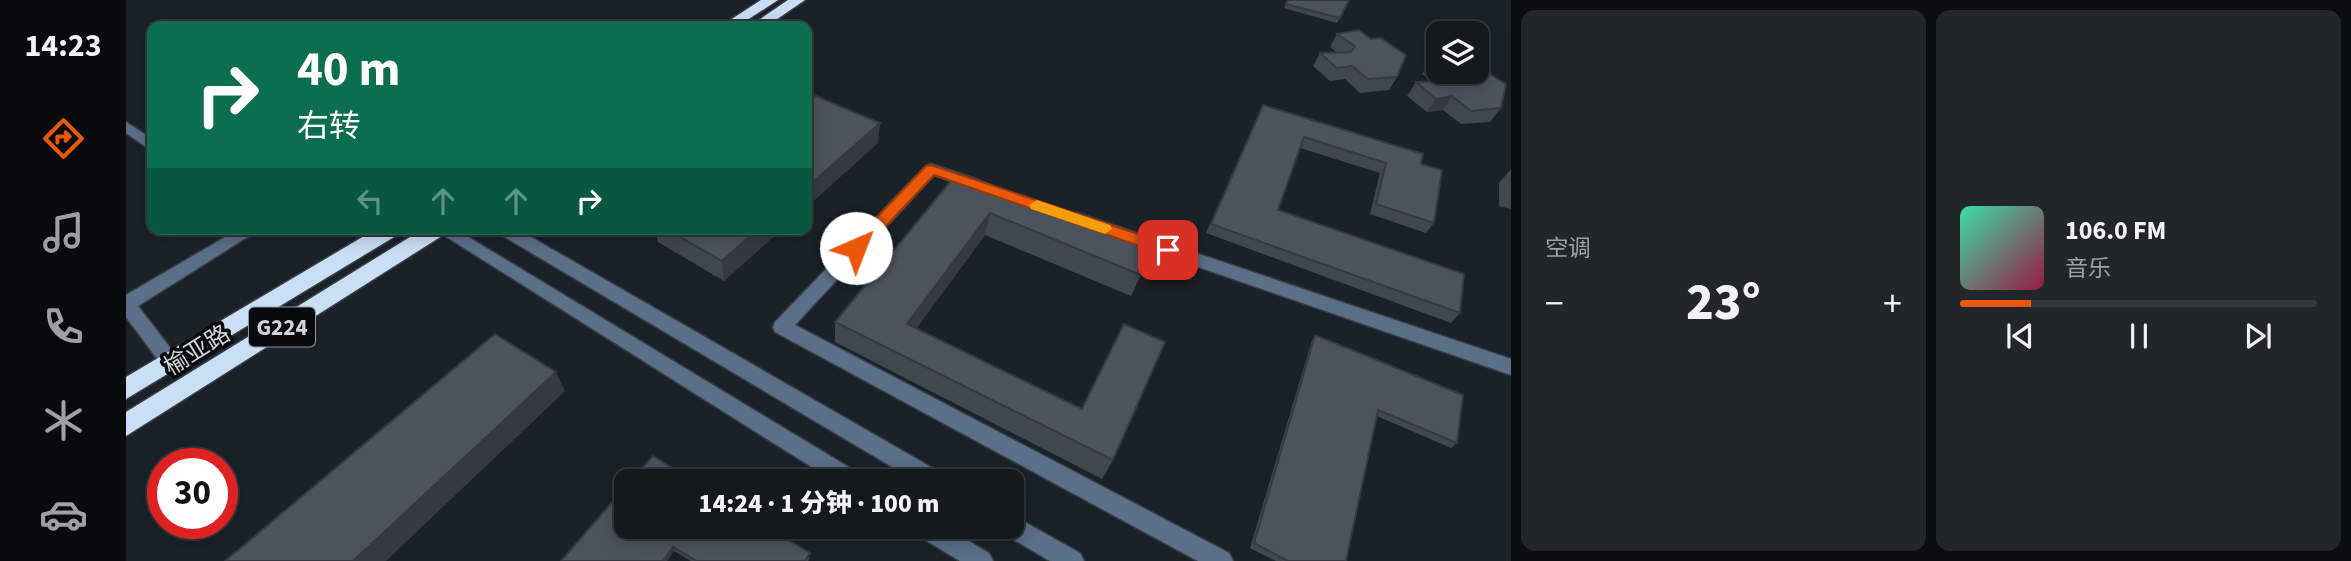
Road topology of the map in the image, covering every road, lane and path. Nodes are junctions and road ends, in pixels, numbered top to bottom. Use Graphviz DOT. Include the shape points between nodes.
graph roads {
  1 [pos="771,0"];
  2 [pos="798,0"];
  3 [pos="736,21"];
  4 [pos="765,21"];
  5 [pos="126,126"];
  6 [pos="147,142"];
  7 [pos="997,192"];
  8 [pos="1063,214"];
  9 [pos="243,235"];
  10 [pos="382,235"];
  11 [pos="430,235"];
  12 [pos="450,235"];
  13 [pos="514,235"];
  14 [pos="126,304"];
  15 [pos="171,362"];
  16 [pos="1511,367"];
  17 [pos="126,389"];
  18 [pos="126,425"];
  19 [pos="832,469"];
  20 [pos="914,469"];
  21 [pos="1024,533"];
  22 [pos="945,539"];
  23 [pos="981,561"];
  24 [pos="1072,561"];
  25 [pos="1221,561"];
  1 -- 3 [label="highway"];
  2 -- 4 [label="highway"];
  5 -- 6 [label="street"];
  7 -- 25 [label="street" via="931,169 782,327"];
  8 -- 16 [label="street"];
  9 -- 14 [label="street"];
  10 -- 15 [label="highway, 榆亚路 / G224"];
  11 -- 18 [label="highway, 榆亚路 / G224"];
  12 -- 19 [label="street"];
  13 -- 20 [label="street"];
  14 -- 15 [label="street"];
  15 -- 17 [label="highway, 榆亚路 / G224"];
  21 -- 24 [label="street"];
  22 -- 23 [label="street"];
}
